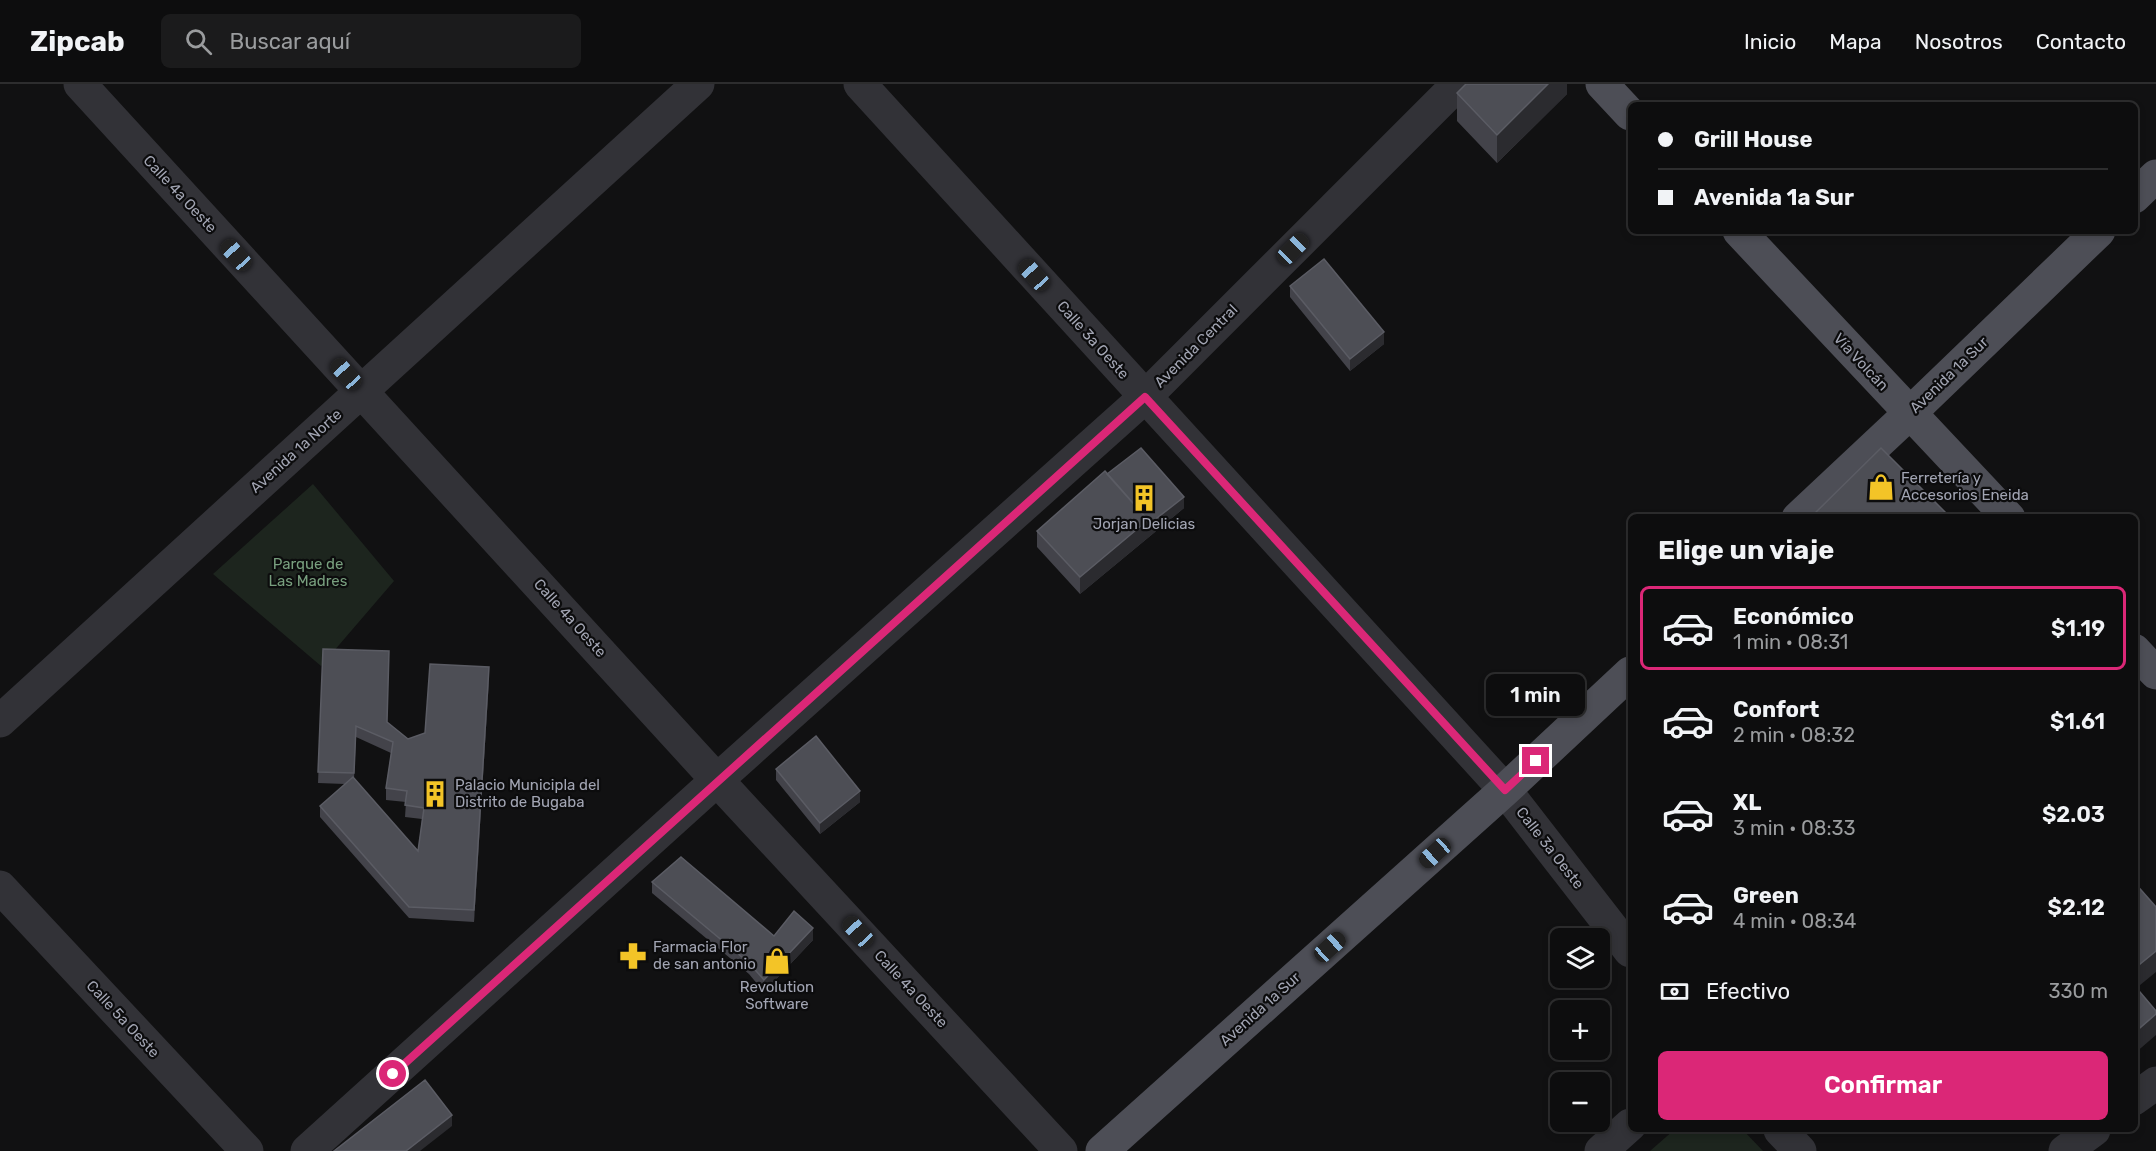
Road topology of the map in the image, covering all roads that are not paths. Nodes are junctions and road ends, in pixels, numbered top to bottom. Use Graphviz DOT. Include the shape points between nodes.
graph roads {
  1 [pos="80,84"];
  2 [pos="698,84"];
  3 [pos="860,84"];
  4 [pos="1458,84"];
  5 [pos="1602,84"];
  6 [pos="1628,112"];
  7 [pos="2156,176"];
  8 [pos="2138,193"];
  9 [pos="1742,234"];
  10 [pos="2096,234"];
  11 [pos="362,391"];
  12 [pos="1145,397"];
  13 [pos="1910,414"];
  14 [pos="1802,514"];
  15 [pos="2005,514"];
  16 [pos="2138,654"];
  17 [pos="2156,673"];
  18 [pos="1628,675"];
  19 [pos="0,721"];
  20 [pos="717,780"];
  21 [pos="1505,790"];
  22 [pos="0,887"];
  23 [pos="1628,948"];
  24 [pos="2156,1083"];
  25 [pos="2138,1096"];
  26 [pos="1628,1127"];
  27 [pos="1782,1132"];
  28 [pos="2091,1132"];
  29 [pos="247,1151"];
  30 [pos="307,1151"];
  31 [pos="1061,1151"];
  32 [pos="1102,1151"];
  33 [pos="1601,1151"];
  34 [pos="1800,1151"];
  35 [pos="2065,1151"];
  1 -- 11 [label="street, Calle 4a Oeste"];
  2 -- 11 [label="street, Avenida 1a Norte"];
  3 -- 12 [label="street, Calle 3a Oeste"];
  4 -- 12 [label="street, Avenida Central"];
  5 -- 6 [label="main road"];
  7 -- 8 [label="main road"];
  9 -- 13 [label="main road, Vía Volcán"];
  10 -- 13 [label="main road, Avenida 1a Sur"];
  11 -- 19 [label="street, Avenida 1a Norte"];
  11 -- 20 [label="street, Calle 4a Oeste"];
  12 -- 20 [label="street, Avenida Central"];
  12 -- 21 [label="street, Calle 3a Oeste"];
  13 -- 14 [label="main road, Avenida 1a Sur"];
  13 -- 15 [label="main road, Vía Volcán"];
  16 -- 17 [label="main road"];
  18 -- 21 [label="main road, Avenida 1a Sur"];
  20 -- 30 [label="street, Avenida Central"];
  20 -- 31 [label="street, Calle 4a Oeste"];
  21 -- 23 [label="street, Calle 3a Oeste"];
  21 -- 32 [label="main road, Avenida 1a Sur"];
  22 -- 29 [label="street, Calle 5a Oeste"];
  24 -- 25 [label="street"];
  26 -- 33 [label="street"];
  27 -- 34 [label="street"];
  28 -- 35 [label="street"];
}
